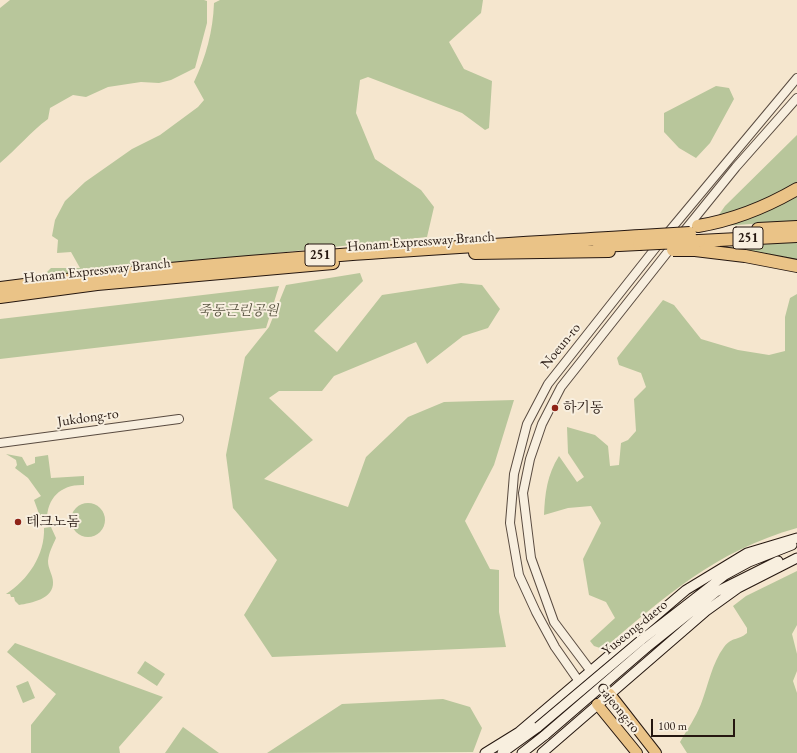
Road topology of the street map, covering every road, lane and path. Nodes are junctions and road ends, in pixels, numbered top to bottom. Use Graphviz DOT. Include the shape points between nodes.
graph roads {
  1 [pos="797,78"];
  2 [pos="797,98"];
  3 [pos="797,189"];
  4 [pos="797,227"];
  5 [pos="797,236"];
  6 [pos="640,240"];
  7 [pos="468,250"];
  8 [pos="797,266"];
  9 [pos="0,288"];
  10 [pos="0,297"];
  11 [pos="179,418"];
  12 [pos="0,443"];
  13 [pos="797,538"];
  14 [pos="797,544"];
  15 [pos="797,552"];
  16 [pos="797,558"];
  17 [pos="643,644"];
  18 [pos="590,670"];
  19 [pos="578,680"];
  20 [pos="610,694"];
  21 [pos="597,704"];
  22 [pos="485,753"];
  23 [pos="502,753"];
  24 [pos="522,753"];
  25 [pos="542,753"];
  26 [pos="637,753"];
  27 [pos="656,753"];
  1 -- 19 [label="street, Noeun-ro" via="671,228 548,384 526,424 514,474 510,523 519,575 555,647"];
  2 -- 18 [label="street, Noeun-ro" via="736,167 567,379 542,424 530,459 523,493 531,558 554,622"];
  3 -- 6 [label="highway" via="776,201 720,223"];
  4 -- 6 [label="highway, Honam Expressway Branch / 251, bridge"];
  5 -- 6 [label="highway, Honam Expressway Branch / 251, bridge"];
  6 -- 7 [label="highway, Honam Expressway Branch / 251"];
  6 -- 8 [label="highway, bridge"];
  7 -- 9 [label="highway, Honam Expressway Branch / 251" via="308,256 96,275"];
  7 -- 10 [label="highway, Honam Expressway Branch / 251" via="97,284"];
  11 -- 12 [label="street, Jukdong-ro"];
  13 -- 18 [label="main road" via="747,553 715,571 686,590"];
  14 -- 17 [label="main road, Yuseong-daero" via="749,562 725,575"];
  15 -- 17 [label="main road, Yuseong-daero" via="716,592"];
  16 -- 20 [label="main road" via="738,588 706,610"];
  17 -- 23 [label="main road, Yuseong-daero, bridge"];
  17 -- 24 [label="main road, Yuseong-daero, bridge" via="545,735"];
  18 -- 19 [label="main road"];
  18 -- 20 [label="main road, Noeun-ro"];
  19 -- 21 [label="main road, Gajeong-ro"];
  19 -- 22 [label="main road" via="519,732"];
  20 -- 21 [label="main road"];
  20 -- 27 [label="main road, Gajeong-ro"];
  21 -- 25 [label="main road"];
  21 -- 26 [label="main road, Gajeong-ro"];
}
